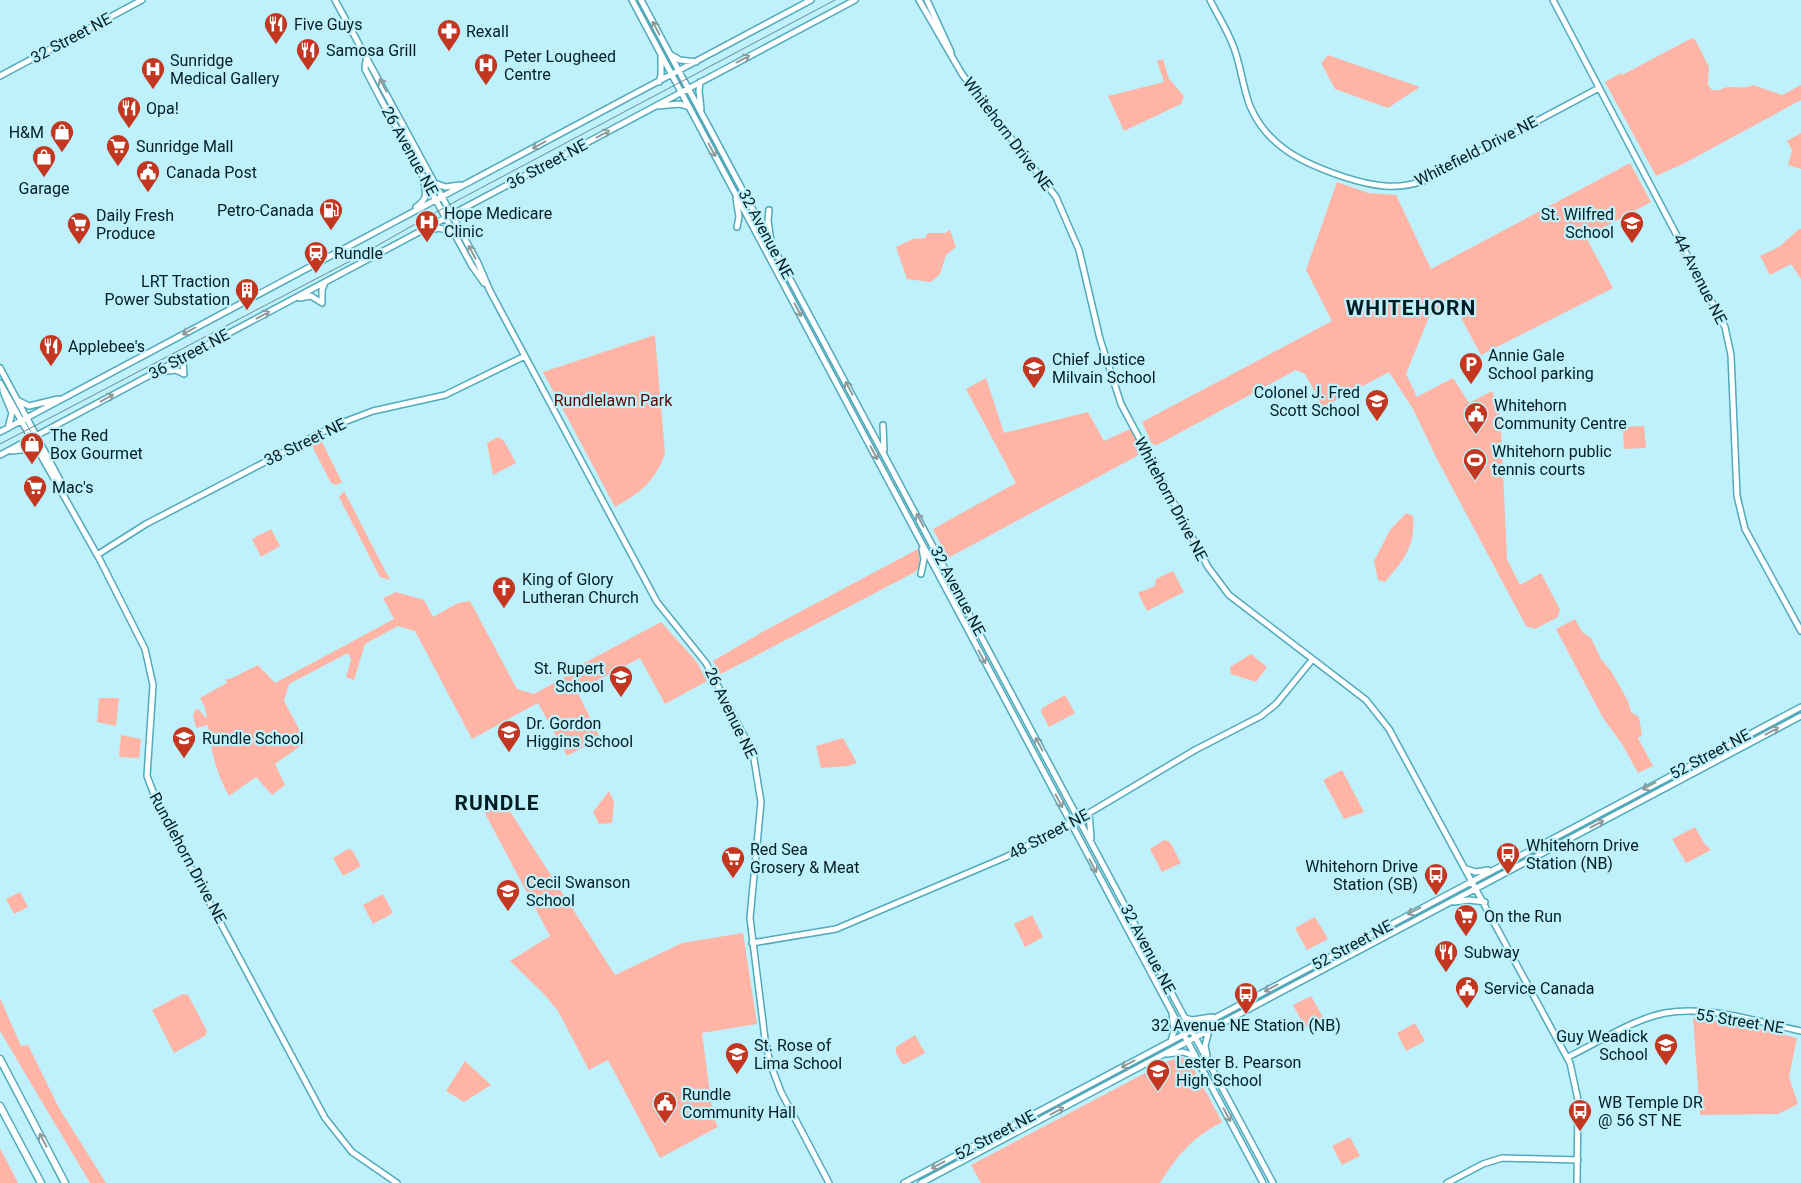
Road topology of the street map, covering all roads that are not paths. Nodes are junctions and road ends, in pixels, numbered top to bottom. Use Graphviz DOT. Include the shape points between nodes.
graph roads {
  1 [pos="142,0"];
  2 [pos="334,0"];
  3 [pos="632,0"];
  4 [pos="641,0"];
  5 [pos="811,0"];
  6 [pos="855,0"];
  7 [pos="919,0"];
  8 [pos="927,0"];
  9 [pos="1210,0"];
  10 [pos="1553,0"];
  11 [pos="661,53"];
  12 [pos="670,55"];
  13 [pos="366,60"];
  14 [pos="955,61"];
  15 [pos="696,62"];
  16 [pos="679,71"];
  17 [pos="672,75"];
  18 [pos="0,76"];
  19 [pos="659,82"];
  20 [pos="700,82"];
  21 [pos="688,88"];
  22 [pos="1599,88"];
  23 [pos="682,92"];
  24 [pos="654,107"];
  25 [pos="689,107"];
  26 [pos="702,113"];
  27 [pos="423,172"];
  28 [pos="473,180"];
  29 [pos="435,183"];
  30 [pos="735,193"];
  31 [pos="442,196"];
  32 [pos="437,199"];
  33 [pos="769,210"];
  34 [pos="452,214"];
  35 [pos="407,215"];
  36 [pos="446,218"];
  37 [pos="737,228"];
  38 [pos="454,232"];
  39 [pos="415,234"];
  40 [pos="771,245"];
  41 [pos="325,282"];
  42 [pos="490,291"];
  43 [pos="291,300"];
  44 [pos="186,355"];
  45 [pos="525,356"];
  46 [pos="0,368"];
  47 [pos="150,375"];
  48 [pos="1,385"];
  49 [pos="66,397"];
  50 [pos="17,399"];
  51 [pos="24,419"];
  52 [pos="882,425"];
  53 [pos="7,428"];
  54 [pos="0,432"];
  55 [pos="37,436"];
  56 [pos="31,439"];
  57 [pos="8,451"];
  58 [pos="37,452"];
  59 [pos="0,455"];
  60 [pos="886,458"];
  61 [pos="65,497"];
  62 [pos="920,539"];
  63 [pos="97,556"];
  64 [pos="922,574"];
  65 [pos="1801,631"];
  66 [pos="1312,660"];
  67 [pos="1801,707"];
  68 [pos="1801,716"];
  69 [pos="1089,813"];
  70 [pos="1079,818"];
  71 [pos="1070,823"];
  72 [pos="1093,846"];
  73 [pos="1466,869"];
  74 [pos="1493,869"];
  75 [pos="1473,880"];
  76 [pos="1477,888"];
  77 [pos="1485,902"];
  78 [pos="1448,903"];
  79 [pos="752,943"];
  80 [pos="1171,1010"];
  81 [pos="1219,1015"];
  82 [pos="1185,1018"];
  83 [pos="1191,1030"];
  84 [pos="1209,1030"];
  85 [pos="1801,1031"];
  86 [pos="1184,1034"];
  87 [pos="1195,1038"];
  88 [pos="1171,1041"];
  89 [pos="1188,1042"];
  90 [pos="1164,1054"];
  91 [pos="1196,1056"];
  92 [pos="1568,1057"];
  93 [pos="0,1059"];
  94 [pos="1208,1061"];
  95 [pos="0,1106"];
  96 [pos="1578,1160"];
  97 [pos="829,1181"];
  98 [pos="41,1183"];
  99 [pos="66,1183"];
  100 [pos="397,1183"];
  101 [pos="904,1183"];
  102 [pos="921,1183"];
  103 [pos="1263,1183"];
  104 [pos="1273,1183"];
  105 [pos="1447,1183"];
  106 [pos="1577,1183"];
  1 -- 18 [label="main road, 32 Street NE"];
  2 -- 13 [label="main road, 26 Avenue NE"];
  3 -- 11 [label="main road, 32 Avenue NE"];
  12 -- 4 [label="main road, 32 Avenue NE, one-way"];
  5 -- 15 [label="main road, 36 Street NE"];
  20 -- 6 [label="main road, 36 Street NE, one-way"];
  7 -- 14 [label="main road, Whitehorn Drive NE"];
  8 -- 14 [label="main road, Whitehorn Drive NE"];
  9 -- 22 [label="main road, Whitefield Drive NE" via="1233,45 1250,106 1267,135 1291,155 1365,184 1393,187 1426,180"];
  10 -- 22 [label="main road, 44 Avenue NE"];
  11 -- 17 [label="main road, 32 Avenue NE"];
  11 -- 19 [label="main road"];
  12 -- 15 [label="main road"];
  12 -- 16 [label="main road, 32 Avenue NE"];
  13 -- 27 [label="main road, 26 Avenue NE" via="365,69"];
  29 -- 13 [label="main road, 26 Avenue NE, one-way"];
  14 -- 66 [label="main road, Whitehorn Drive NE" via="1056,197 1079,250 1100,339 1122,404 1208,568 1229,595"];
  15 -- 16 [label="main road, 36 Street NE"];
  16 -- 17 [label="main road, 36 Street NE"];
  16 -- 21 [label="main road, 32 Avenue NE"];
  17 -- 19 [label="main road, 36 Street NE"];
  17 -- 23 [label="main road, 32 Avenue NE"];
  19 -- 28 [label="main road, 36 Street NE, one-way"];
  20 -- 21 [label="main road, 36 Street NE"];
  20 -- 26 [label="main road"];
  21 -- 23 [label="main road, 36 Street NE"];
  21 -- 26 [label="main road, 32 Avenue NE"];
  22 -- 65 [label="main road, 44 Avenue NE" via="1725,327 1731,355 1737,496 1742,519"];
  23 -- 24 [label="main road, 36 Street NE"];
  23 -- 25 [label="main road, 32 Avenue NE"];
  24 -- 25 [label="main road" via="680,104"];
  34 -- 24 [label="main road, 36 Street NE, one-way"];
  25 -- 30 [label="main road, 32 Avenue NE, one-way"];
  26 -- 40 [label="main road, 32 Avenue NE"];
  27 -- 32 [label="main road, 26 Avenue NE"];
  27 -- 35 [label="main road" via="426,199"];
  28 -- 29 [label="main road" via="450,187"];
  28 -- 31 [label="main road, 36 Street NE"];
  29 -- 31 [label="main road, 26 Avenue NE"];
  30 -- 37 [label="main road" via="739,217"];
  30 -- 62 [label="main road, 32 Avenue NE, one-way"];
  31 -- 32 [label="main road, 36 Street NE"];
  31 -- 34 [label="main road, 26 Avenue NE"];
  32 -- 35 [label="main road, 36 Street NE"];
  32 -- 36 [label="main road, 26 Avenue NE"];
  33 -- 40 [label="main road"];
  34 -- 36 [label="main road, 36 Street NE"];
  42 -- 34 [label="main road, 26 Avenue NE, one-way"];
  35 -- 49 [label="main road, 36 Street NE, one-way"];
  36 -- 38 [label="main road, 26 Avenue NE"];
  36 -- 39 [label="main road, 36 Street NE"];
  38 -- 39 [label="main road" via="439,228"];
  38 -- 42 [label="main road, 26 Avenue NE"];
  39 -- 41 [label="main road, 36 Street NE"];
  60 -- 40 [label="main road, 32 Avenue NE, one-way"];
  41 -- 43 [label="main road, 36 Street NE"];
  41 -- 43 [label="main road" via="322,303 308,296"];
  42 -- 45 [label="main road, 26 Avenue NE"];
  44 -- 43 [label="main road, 36 Street NE, one-way"];
  44 -- 47 [label="main road, 36 Street NE"];
  44 -- 47 [label="main road" via="184,374 169,369"];
  45 -- 63 [label="main road, 38 Street NE" via="445,395 373,411 336,425 146,524"];
  45 -- 79 [label="main road, 26 Avenue NE" via="657,602 706,663 750,746 757,768 761,802 750,905"];
  46 -- 50 [label="main road"];
  55 -- 47 [label="main road, 36 Street NE, one-way"];
  48 -- 51 [label="main road"];
  48 -- 53 [label="main road" via="12,414"];
  49 -- 50 [label="main road" via="29,406"];
  49 -- 51 [label="main road, 36 Street NE"];
  50 -- 51 [label="main road"];
  51 -- 53 [label="main road, 36 Street NE"];
  51 -- 55 [label="main road, Rundlehorn Drive NE"];
  51 -- 56 [label="main road, Rundlehorn Drive NE"];
  52 -- 60 [label="main road"];
  53 -- 54 [label="main road, 36 Street NE"];
  55 -- 56 [label="main road, 36 Street NE"];
  55 -- 61 [label="main road, Rundlehorn Drive NE" via="62,484"];
  56 -- 57 [label="main road, 36 Street NE"];
  56 -- 58 [label="main road, Rundlehorn Drive NE"];
  57 -- 58 [label="main road" via="31,449"];
  57 -- 59 [label="main road, 36 Street NE"];
  58 -- 61 [label="main road, Rundlehorn Drive NE"];
  70 -- 60 [label="main road, 32 Avenue NE, one-way"];
  61 -- 63 [label="main road, Rundlehorn Drive NE"];
  62 -- 64 [label="main road" via="924,559"];
  62 -- 71 [label="main road, 32 Avenue NE, one-way"];
  63 -- 100 [label="main road, Rundlehorn Drive NE" via="138,632 150,668 153,701 147,776 160,810 325,1118 352,1152"];
  66 -- 69 [label="main road, 48 Street NE" via="1276,704 1261,716"];
  66 -- 73 [label="main road, Whitehorn Drive NE" via="1366,700 1382,718"];
  67 -- 74 [label="main road, 52 Street NE, one-way"];
  76 -- 68 [label="main road, 52 Street NE, one-way"];
  69 -- 70 [label="main road, 48 Street NE"];
  69 -- 72 [label="main road"];
  70 -- 71 [label="main road, 48 Street NE"];
  70 -- 72 [label="main road, 32 Avenue NE"];
  71 -- 79 [label="main road, 48 Street NE" via="1006,857 859,921 821,933"];
  71 -- 80 [label="main road, 32 Avenue NE, one-way"];
  72 -- 82 [label="main road, 32 Avenue NE"];
  73 -- 74 [label="main road" via="1476,872"];
  73 -- 75 [label="main road, Whitehorn Drive NE"];
  74 -- 75 [label="main road, 52 Street NE"];
  75 -- 76 [label="main road, Whitehorn Drive NE"];
  75 -- 81 [label="main road, 52 Street NE, one-way"];
  76 -- 77 [label="main road, Whitehorn Drive NE"];
  76 -- 78 [label="main road, 52 Street NE"];
  77 -- 78 [label="main road"];
  77 -- 92 [label="main road, Whitehorn Drive NE"];
  78 -- 84 [label="main road, 52 Street NE"];
  79 -- 97 [label="main road, 26 Avenue NE" via="770,1063 781,1092"];
  80 -- 86 [label="main road, 32 Avenue NE"];
  80 -- 88 [label="main road" via="1174,1031"];
  81 -- 82 [label="main road" via="1192,1020"];
  81 -- 83 [label="main road, 52 Street NE"];
  82 -- 83 [label="main road, 32 Avenue NE"];
  83 -- 86 [label="main road, 52 Street NE"];
  83 -- 87 [label="main road, 32 Avenue NE"];
  84 -- 87 [label="main road, 52 Street NE"];
  84 -- 94 [label="main road" via="1205,1046"];
  85 -- 92 [label="main road, 55 Street NE" via="1712,1013 1666,1013 1643,1020"];
  86 -- 88 [label="main road, 52 Street NE"];
  86 -- 89 [label="main road, 32 Avenue NE"];
  87 -- 89 [label="main road, 52 Street NE"];
  87 -- 94 [label="main road, 32 Avenue NE"];
  88 -- 101 [label="main road, 52 Street NE, one-way"];
  89 -- 90 [label="main road, 52 Street NE"];
  89 -- 91 [label="main road, 32 Avenue NE"];
  90 -- 91 [label="main road" via="1183,1052"];
  102 -- 90 [label="main road, 52 Street NE, one-way"];
  91 -- 103 [label="main road, 32 Avenue NE, one-way"];
  92 -- 96 [label="main road, Whitehorn Drive NE" via="1577,1088"];
  99 -- 93 [label="highway, one-way"];
  94 -- 104 [label="main road, 32 Avenue NE"];
  95 -- 98 [label="highway"];
  96 -- 105 [label="main road" via="1502,1158"];
  96 -- 106 [label="main road, Whitehorn Drive NE"];
}
